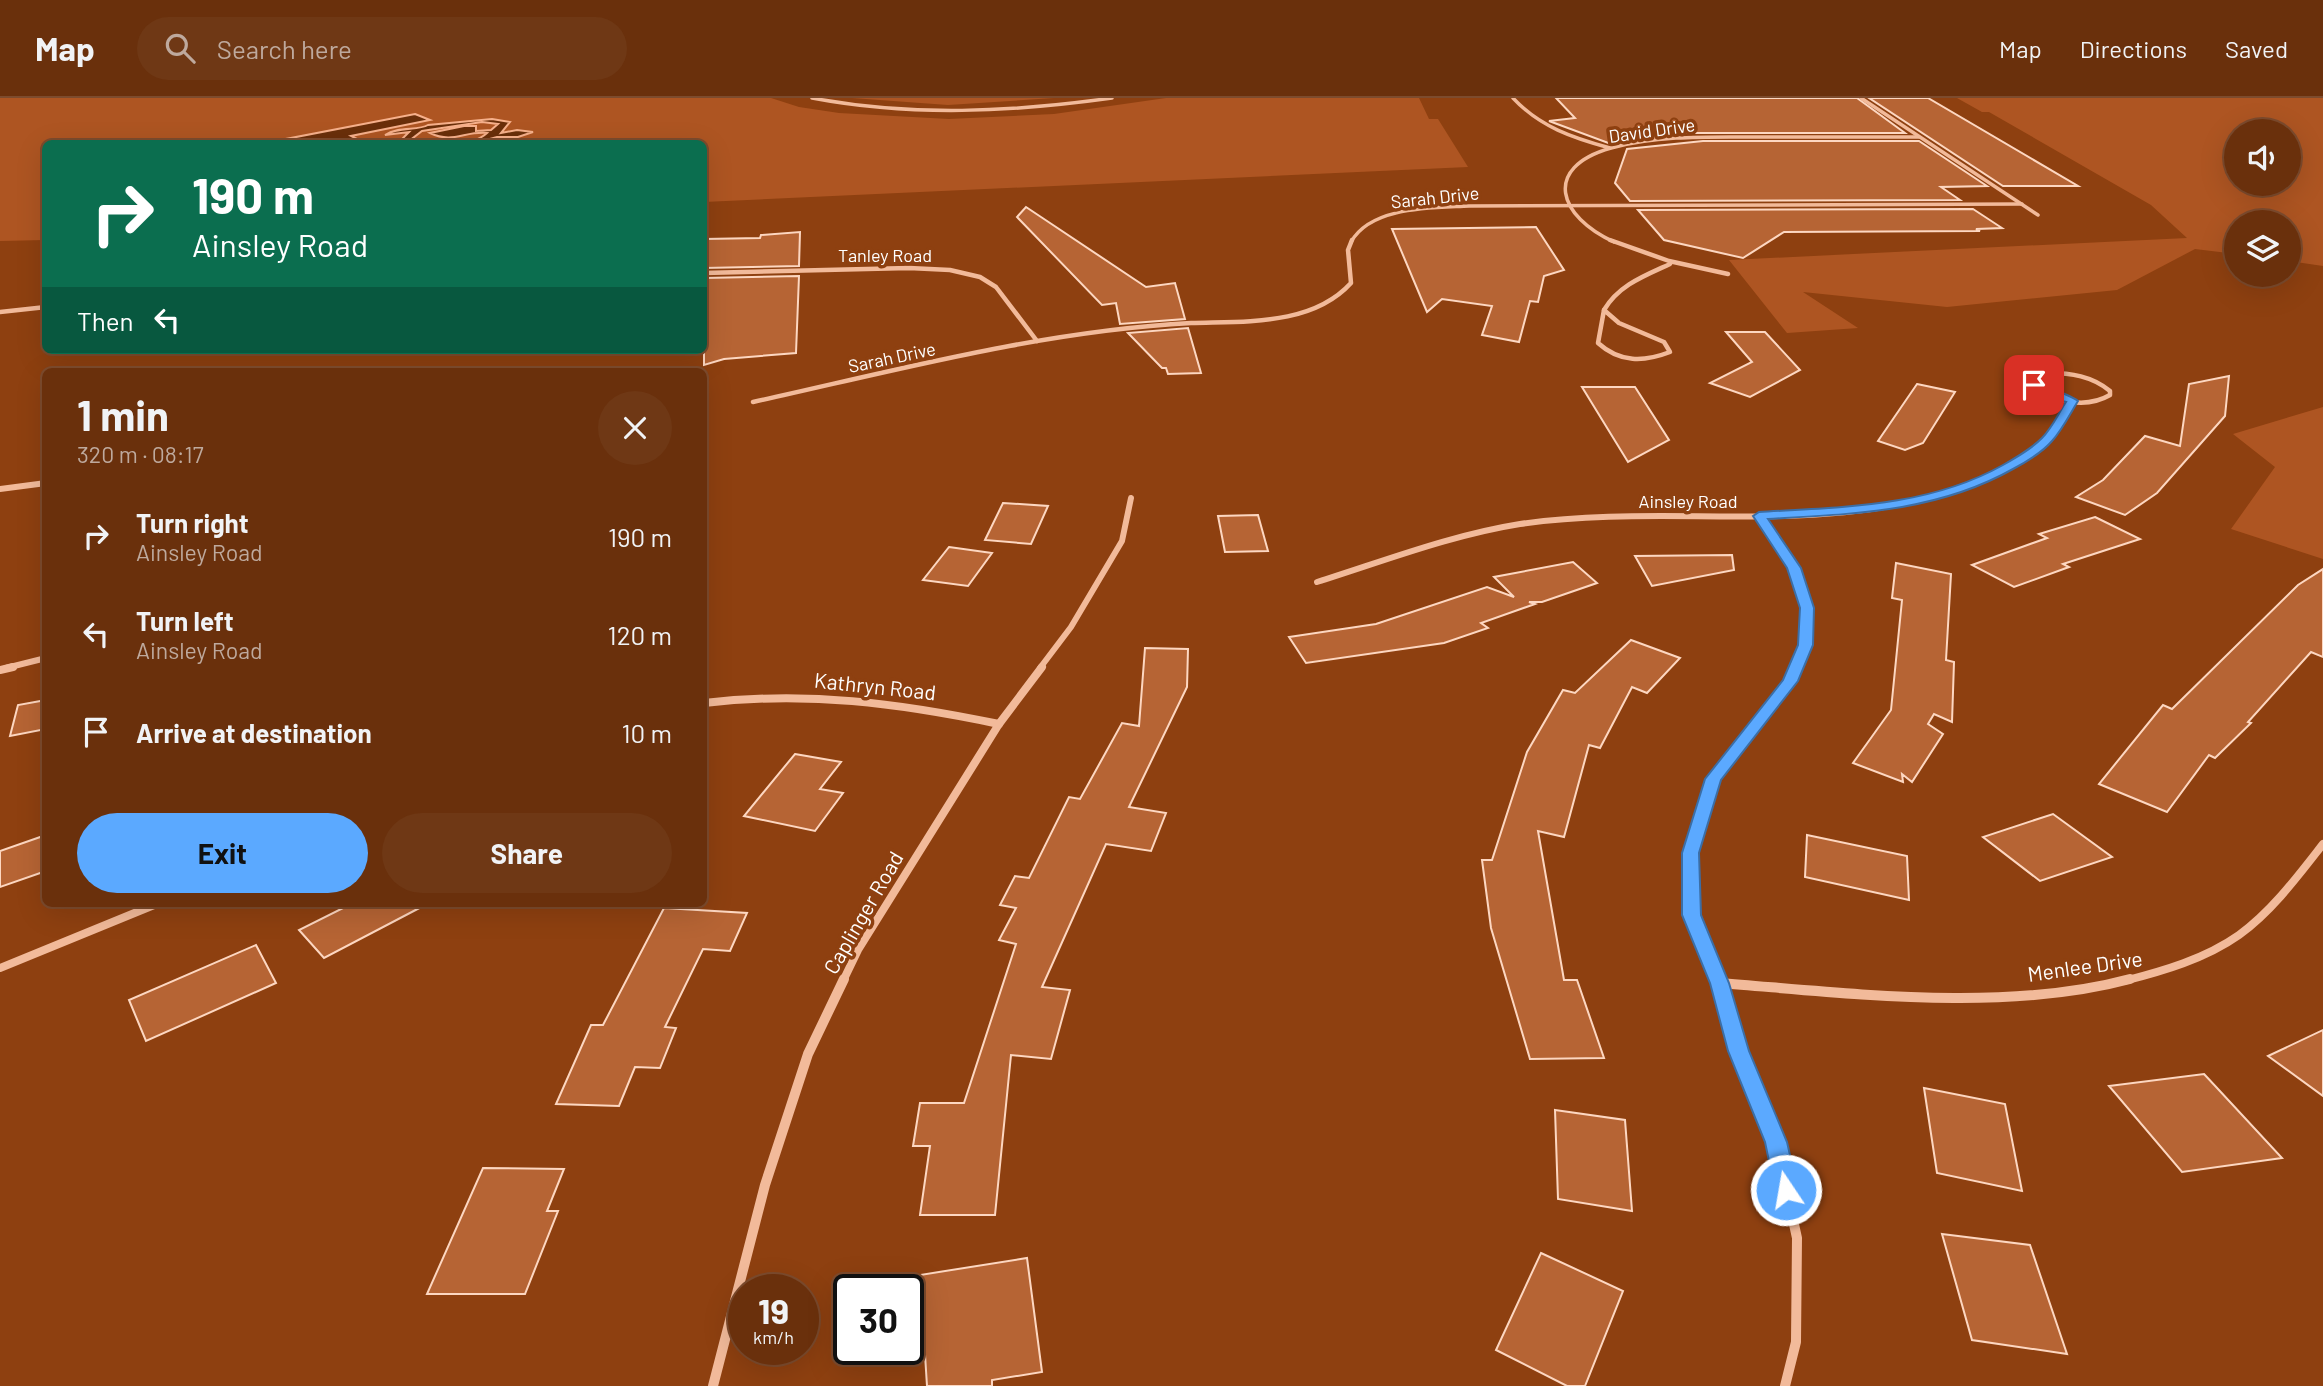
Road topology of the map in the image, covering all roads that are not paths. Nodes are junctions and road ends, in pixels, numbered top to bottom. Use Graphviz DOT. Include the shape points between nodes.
graph roads {
  1 [pos="812,98"];
  2 [pos="1112,98"];
  3 [pos="1513,98"];
  4 [pos="1861,98"];
  5 [pos="1919,136"];
  6 [pos="1610,148"];
  7 [pos="2022,204"];
  8 [pos="1567,206"];
  9 [pos="2038,215"];
  10 [pos="1670,264"];
  11 [pos="707,273"];
  12 [pos="1728,274"];
  13 [pos="42,307"];
  14 [pos="1605,310"];
  15 [pos="0,312"];
  16 [pos="1037,341"];
  17 [pos="2072,401"];
  18 [pos="753,402"];
  19 [pos="42,484"];
  20 [pos="0,489"];
  21 [pos="1131,498"];
  22 [pos="1759,516"];
  23 [pos="1317,582"];
  24 [pos="42,658"];
  25 [pos="0,670"];
  26 [pos="707,703"];
  27 [pos="999,724"];
  28 [pos="2323,844"];
  29 [pos="149,907"];
  30 [pos="0,968"];
  31 [pos="1719,983"];
  32 [pos="713,1386"];
  33 [pos="1785,1386"];
  1 -- 2 [label="street" via="923,113 1020,110"];
  3 -- 6 [label="street" via="1549,129"];
  4 -- 5 [label="street"];
  5 -- 6 [label="street, David Drive" via="1701,138"];
  5 -- 7 [label="street"];
  6 -- 8 [label="street, David Drive" via="1569,172 1561,194"];
  7 -- 8 [label="street, Sarah Drive"];
  7 -- 9 [label="street"];
  8 -- 10 [label="street" via="1579,220 1610,239"];
  8 -- 16 [label="street, Sarah Drive" via="1437,208 1384,218 1355,232 1349,243 1351,283 1343,294 1298,313 1262,320 1093,331"];
  10 -- 12 [label="street"];
  10 -- 14 [label="street" via="1629,282 1611,296"];
  11 -- 16 [label="street, Tanley Road" via="950,270 981,277 996,287"];
  13 -- 15 [label="street"];
  14 -- 14 [label="street" via="1619,323 1664,342 1670,352 1654,359 1608,354 1598,343"];
  16 -- 18 [label="street, Sarah Drive"];
  17 -- 17 [label="street" via="2106,399 2110,391 2096,381 2071,374 2034,377 2039,390"];
  17 -- 22 [label="street, Ainsley Road" via="2048,440 2024,458 1953,493 1883,508"];
  19 -- 20 [label="street"];
  21 -- 27 [label="street, Caplinger Road" via="1122,541 1072,627"];
  22 -- 23 [label="street, Ainsley Road" via="1594,517 1521,524 1453,539"];
  22 -- 31 [label="street" via="1794,568 1807,608 1806,645 1790,681 1713,779 1690,853 1691,915"];
  24 -- 25 [label="street"];
  26 -- 27 [label="street, Kathryn Road" via="824,695 912,705"];
  27 -- 32 [label="street, Caplinger Road" via="858,950 808,1054 765,1185"];
  28 -- 31 [label="street, Menlee Drive" via="2281,898 2228,943 2158,974 2039,994 1919,996"];
  29 -- 30 [label="street"];
  31 -- 33 [label="street" via="1739,1051 1776,1142 1797,1238 1797,1342"];
}
